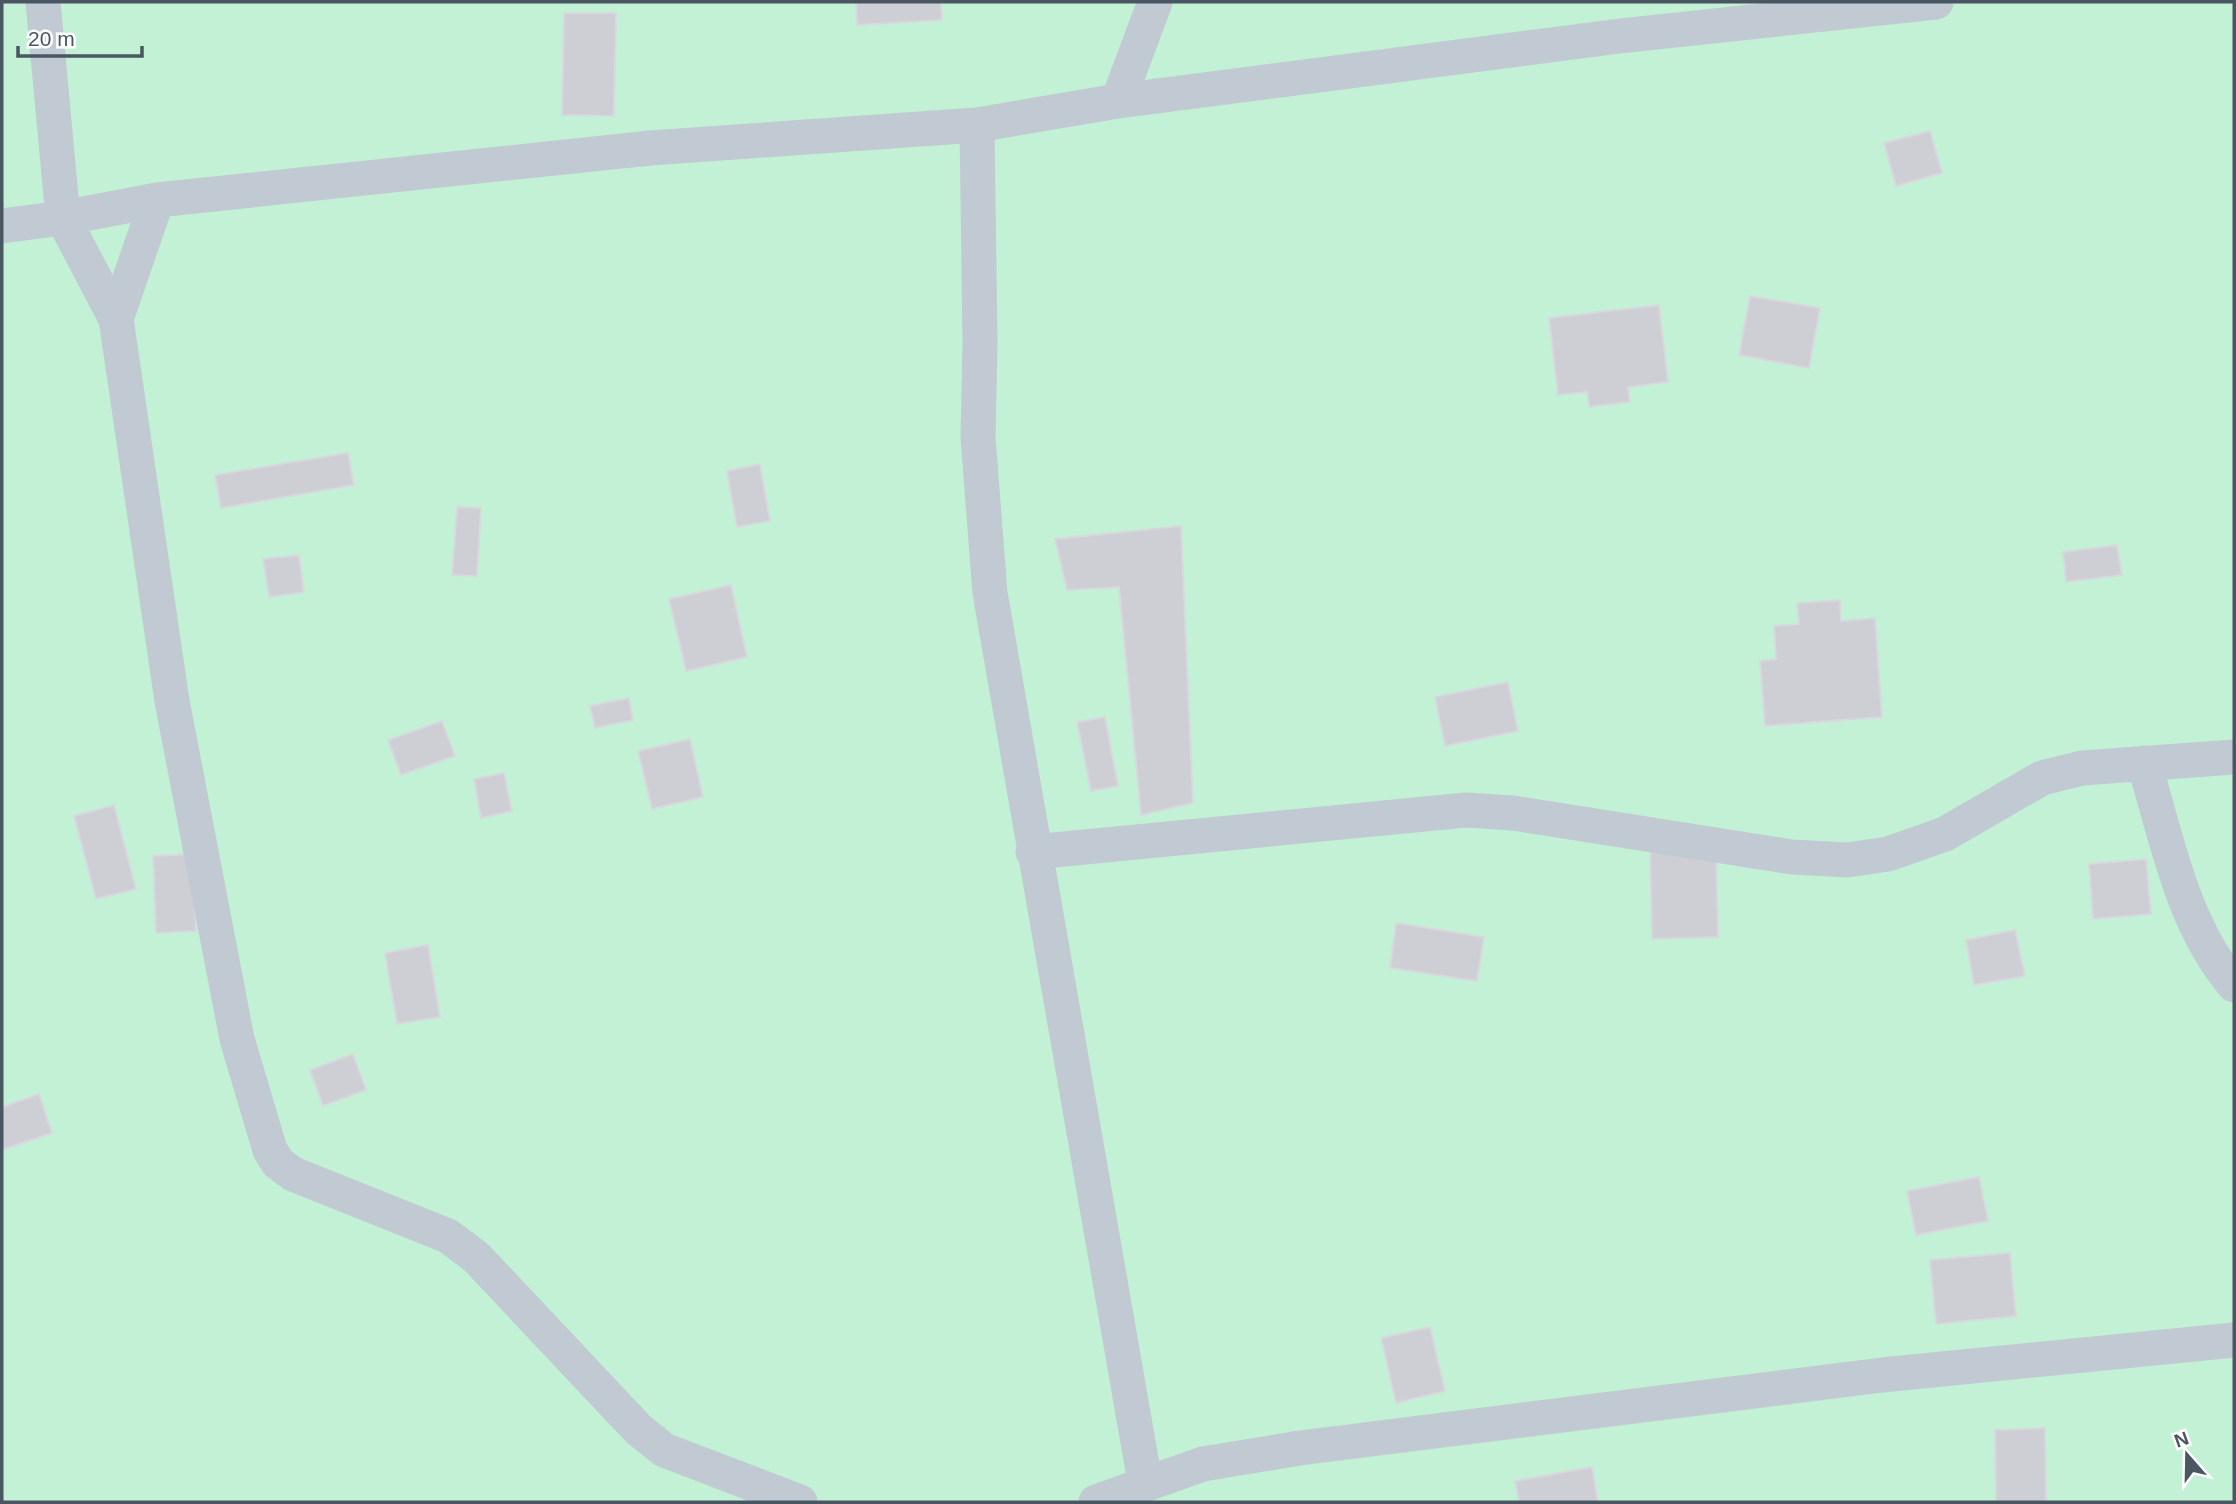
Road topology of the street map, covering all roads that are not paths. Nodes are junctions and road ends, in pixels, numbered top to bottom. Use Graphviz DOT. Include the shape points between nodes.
graph roads {
  1 [pos="43,2"];
  2 [pos="1155,2"];
  3 [pos="1937,2"];
  4 [pos="1118,101"];
  5 [pos="977,125"];
  6 [pos="157,200"];
  7 [pos="63,218"];
  8 [pos="2,226"];
  9 [pos="116,319"];
  10 [pos="2234,757"];
  11 [pos="2144,763"];
  12 [pos="1033,852"];
  13 [pos="2234,985"];
  14 [pos="2234,1340"];
  15 [pos="1145,1482"];
  16 [pos="800,1502"];
  17 [pos="1096,1502"];
  1 -- 7 [label="street"];
  2 -- 4 [label="street"];
  3 -- 4 [label="street" via="1620,36"];
  4 -- 5 [label="street"];
  5 -- 6 [label="street" via="650,148"];
  5 -- 12 [label="street" via="979,450 990,593"];
  6 -- 7 [label="street"];
  6 -- 9 [label="street"];
  7 -- 8 [label="street"];
  7 -- 9 [label="street"];
  9 -- 16 [label="street" via="172,701 234,1025 270,1150 293,1174 448,1236 476,1257 638,1429 664,1450"];
  10 -- 11 [label="street"];
  11 -- 12 [label="street" via="2082,768 2042,778 1945,834 1888,854 1847,860 1792,857 1513,813 1466,810"];
  11 -- 13 [label="street" via="2191,918"];
  12 -- 15 [label="street"];
  14 -- 15 [label="street" via="1882,1375 1300,1448 1203,1464"];
  15 -- 17 [label="street"];
}
